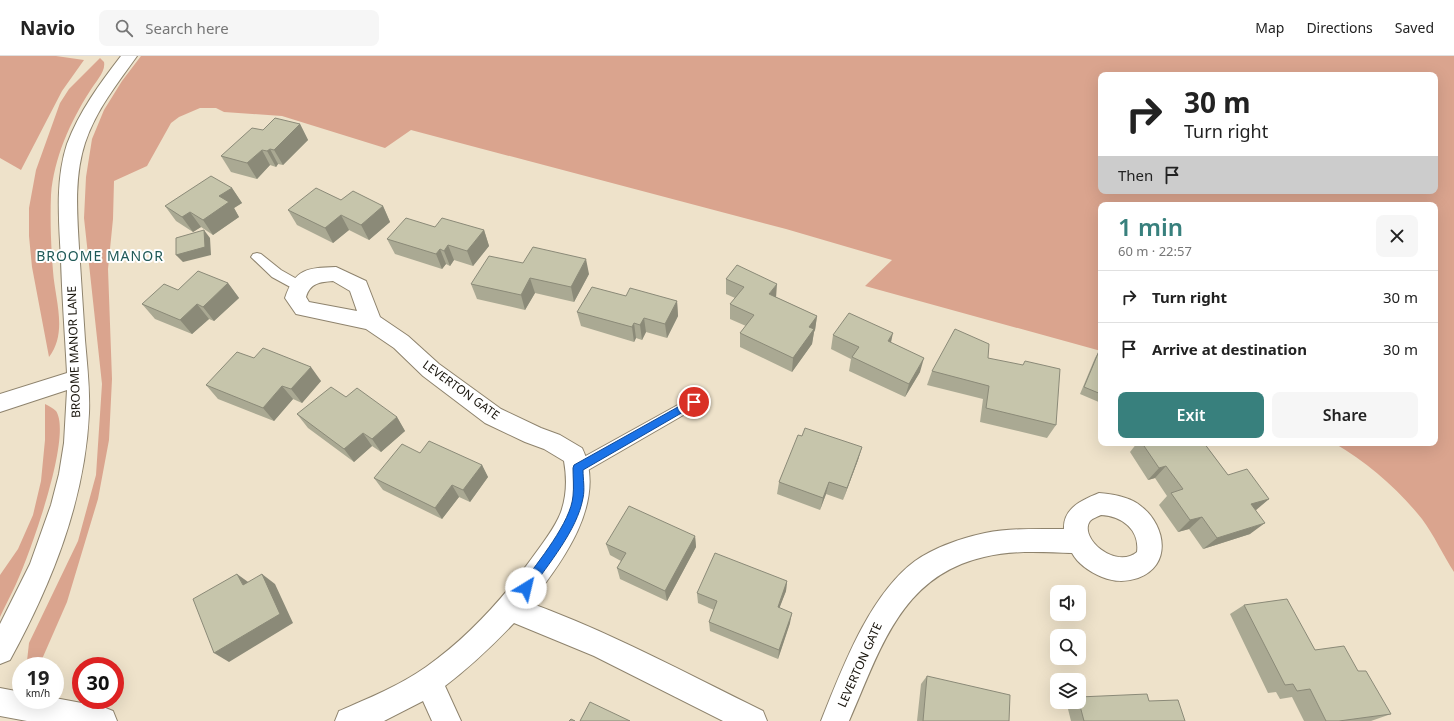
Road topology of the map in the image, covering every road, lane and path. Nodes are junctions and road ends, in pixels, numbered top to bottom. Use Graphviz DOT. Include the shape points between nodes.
graph roads {
  1 [pos="129,56"];
  2 [pos="257,257"];
  3 [pos="298,286"];
  4 [pos="371,322"];
  5 [pos="77,378"];
  6 [pos="694,402"];
  7 [pos="0,403"];
  8 [pos="578,468"];
  9 [pos="1079,541"];
  10 [pos="510,608"];
  11 [pos="0,650"];
  12 [pos="429,682"];
  13 [pos="0,702"];
  14 [pos="104,721"];
  15 [pos="349,721"];
  16 [pos="447,721"];
  17 [pos="753,721"];
  18 [pos="835,721"];
  1 -- 5 [label="street, BROOME MANOR LANE" via="91,111 72,159 68,214"];
  2 -- 3 [label="lane" via="268,268"];
  3 -- 4 [label="street, LEVERTON GATE" via="295,298 303,308"];
  3 -- 4 [label="street" via="313,275 336,274 359,286"];
  4 -- 8 [label="street, LEVERTON GATE" via="401,342 431,370 493,416 552,442 574,455"];
  5 -- 7 [label="street"];
  5 -- 11 [label="street, BROOME MANOR LANE" via="78,421 66,494 32,592"];
  6 -- 8 [label="lane"];
  8 -- 10 [label="street" via="578,497 573,516 534,577"];
  9 -- 18 [label="street, LEVERTON GATE" via="986,544 941,559 917,574 901,590 882,616"];
  10 -- 12 [label="street" via="478,642"];
  10 -- 17 [label="street" via="619,654"];
  12 -- 15 [label="street" via="372,713"];
  12 -- 16 [label="street"];
  13 -- 14 [label="street"];
}
